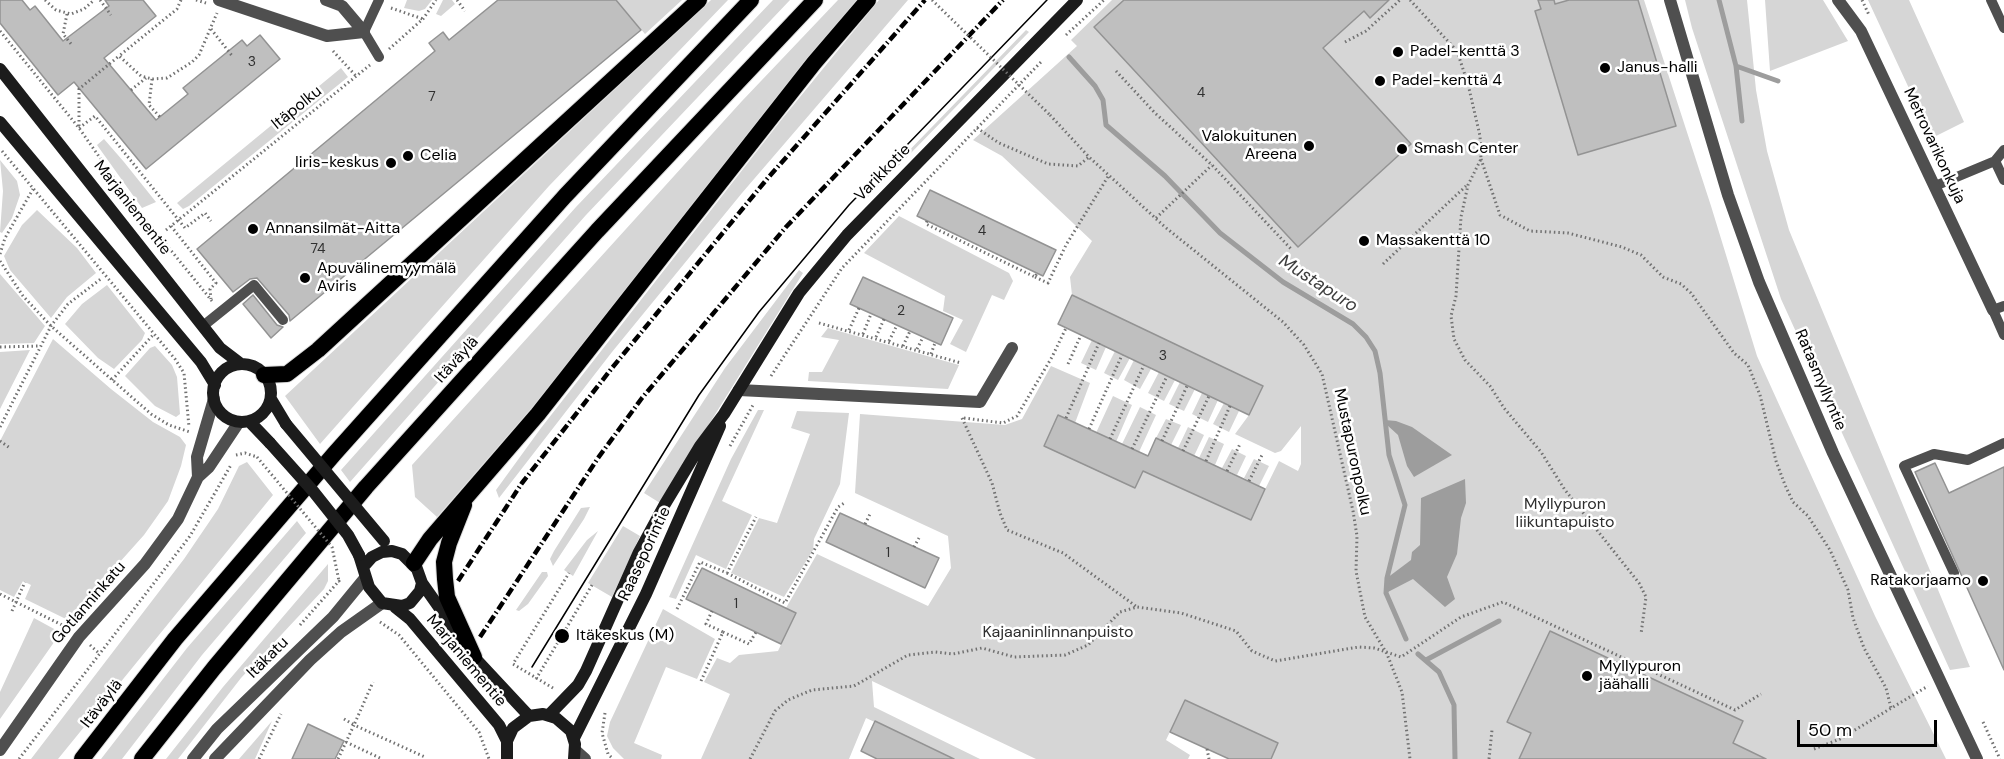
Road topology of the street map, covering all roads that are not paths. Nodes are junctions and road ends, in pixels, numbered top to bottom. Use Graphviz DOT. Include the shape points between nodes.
graph roads {
  1 [pos="220,0"];
  2 [pos="326,0"];
  3 [pos="699,0"];
  4 [pos="751,0"];
  5 [pos="815,0"];
  6 [pos="867,0"];
  7 [pos="1077,0"];
  8 [pos="1670,0"];
  9 [pos="1838,0"];
  10 [pos="1991,0"];
  11 [pos="379,2"];
  12 [pos="2004,28"];
  13 [pos="364,32"];
  14 [pos="379,57"];
  15 [pos="0,69"];
  16 [pos="0,122"];
  17 [pos="2004,150"];
  18 [pos="1995,161"];
  19 [pos="2004,180"];
  20 [pos="1935,186"];
  21 [pos="1999,308"];
  22 [pos="283,320"];
  23 [pos="203,326"];
  24 [pos="2004,335"];
  25 [pos="1012,348"];
  26 [pos="241,364"];
  27 [pos="264,375"];
  28 [pos="214,385"];
  29 [pos="739,390"];
  30 [pos="214,399"];
  31 [pos="271,399"];
  32 [pos="724,414"];
  33 [pos="244,422"];
  34 [pos="2004,443"];
  35 [pos="198,477"];
  36 [pos="466,498"];
  37 [pos="397,552"];
  38 [pos="414,563"];
  39 [pos="363,566"];
  40 [pos="1954,573"];
  41 [pos="422,583"];
  42 [pos="382,603"];
  43 [pos="395,607"];
  44 [pos="474,657"];
  45 [pos="549,715"];
  46 [pos="529,716"];
  47 [pos="574,738"];
  48 [pos="507,741"];
  49 [pos="0,750"];
  50 [pos="578,756"];
  51 [pos="82,759"];
  52 [pos="142,759"];
  53 [pos="192,759"];
  54 [pos="215,759"];
  55 [pos="507,759"];
  56 [pos="1977,759"];
  1 -- 13 [label="street" via="327,36"];
  2 -- 13 [label="street" via="342,6"];
  3 -- 27 [label="highway" via="318,350 287,374"];
  4 -- 51 [label="highway, Itäväylä" via="565,196 334,453 175,639"];
  5 -- 52 [label="highway, Itäväylä" via="597,231 366,487"];
  6 -- 36 [label="highway" via="538,414"];
  7 -- 29 [label="main road, Varikkotie" via="823,262 799,293"];
  8 -- 56 [label="street, Ratasmyllyntie" via="1759,282 1838,463"];
  9 -- 20 [label="street, Metrovarikonkuja" via="1861,31"];
  10 -- 12 [label="lane"];
  11 -- 13 [label="lane"];
  13 -- 14 [label="lane"];
  15 -- 23 [label="main road, Marjaniementie"];
  16 -- 28 [label="main road" via="201,362"];
  17 -- 18 [label="lane"];
  18 -- 19 [label="lane"];
  18 -- 20 [label="lane"];
  20 -- 21 [label="street, Metrovarikonkuja"];
  21 -- 24 [label="lane"];
  22 -- 23 [label="lane" via="254,285"];
  23 -- 26 [label="main road, Marjaniementie" via="227,355"];
  25 -- 29 [label="street" via="980,402"];
  26 -- 27 [label="main road" via="253,366"];
  26 -- 28 [label="main road" via="220,374"];
  27 -- 31 [label="main road"];
  28 -- 30 [label="main road"];
  29 -- 32 [label="main road, Raaseporintie"];
  30 -- 33 [label="main road" via="218,410 228,418"];
  30 -- 35 [label="street, Gotlanninkatu" via="197,457"];
  31 -- 33 [label="main road" via="266,409"];
  31 -- 37 [label="main road, bridge" via="286,424"];
  32 -- 45 [label="main road, Raaseporintie" via="700,446 639,552 578,685"];
  32 -- 47 [label="main road, Raaseporintie" via="646,594"];
  33 -- 35 [label="street, Gotlanninkatu"];
  33 -- 39 [label="main road, bridge" via="270,442 327,509 348,536"];
  34 -- 40 [label="lane" via="1968,460 1934,454 1904,466"];
  35 -- 49 [label="street, Gotlanninkatu" via="178,519 145,564 79,636"];
  36 -- 38 [label="highway"];
  36 -- 44 [label="highway" via="449,543 444,570 447,597"];
  37 -- 38 [label="main road"];
  37 -- 39 [label="main road" via="377,554"];
  38 -- 41 [label="main road"];
  39 -- 42 [label="main road" via="372,592"];
  39 -- 53 [label="street, Itäkatu" via="333,617 217,729"];
  41 -- 43 [label="main road" via="414,599"];
  41 -- 44 [label="main road, Marjaniementie"];
  42 -- 43 [label="main road"];
  42 -- 54 [label="street, Itäkatu" via="340,632"];
  43 -- 48 [label="main road, Marjaniementie" via="410,619 499,725"];
  44 -- 46 [label="main road, Marjaniementie"];
  45 -- 46 [label="main road"];
  45 -- 47 [label="main road" via="567,726"];
  46 -- 48 [label="main road" via="517,723"];
  47 -- 50 [label="main road"];
  48 -- 55 [label="main road"];
}
